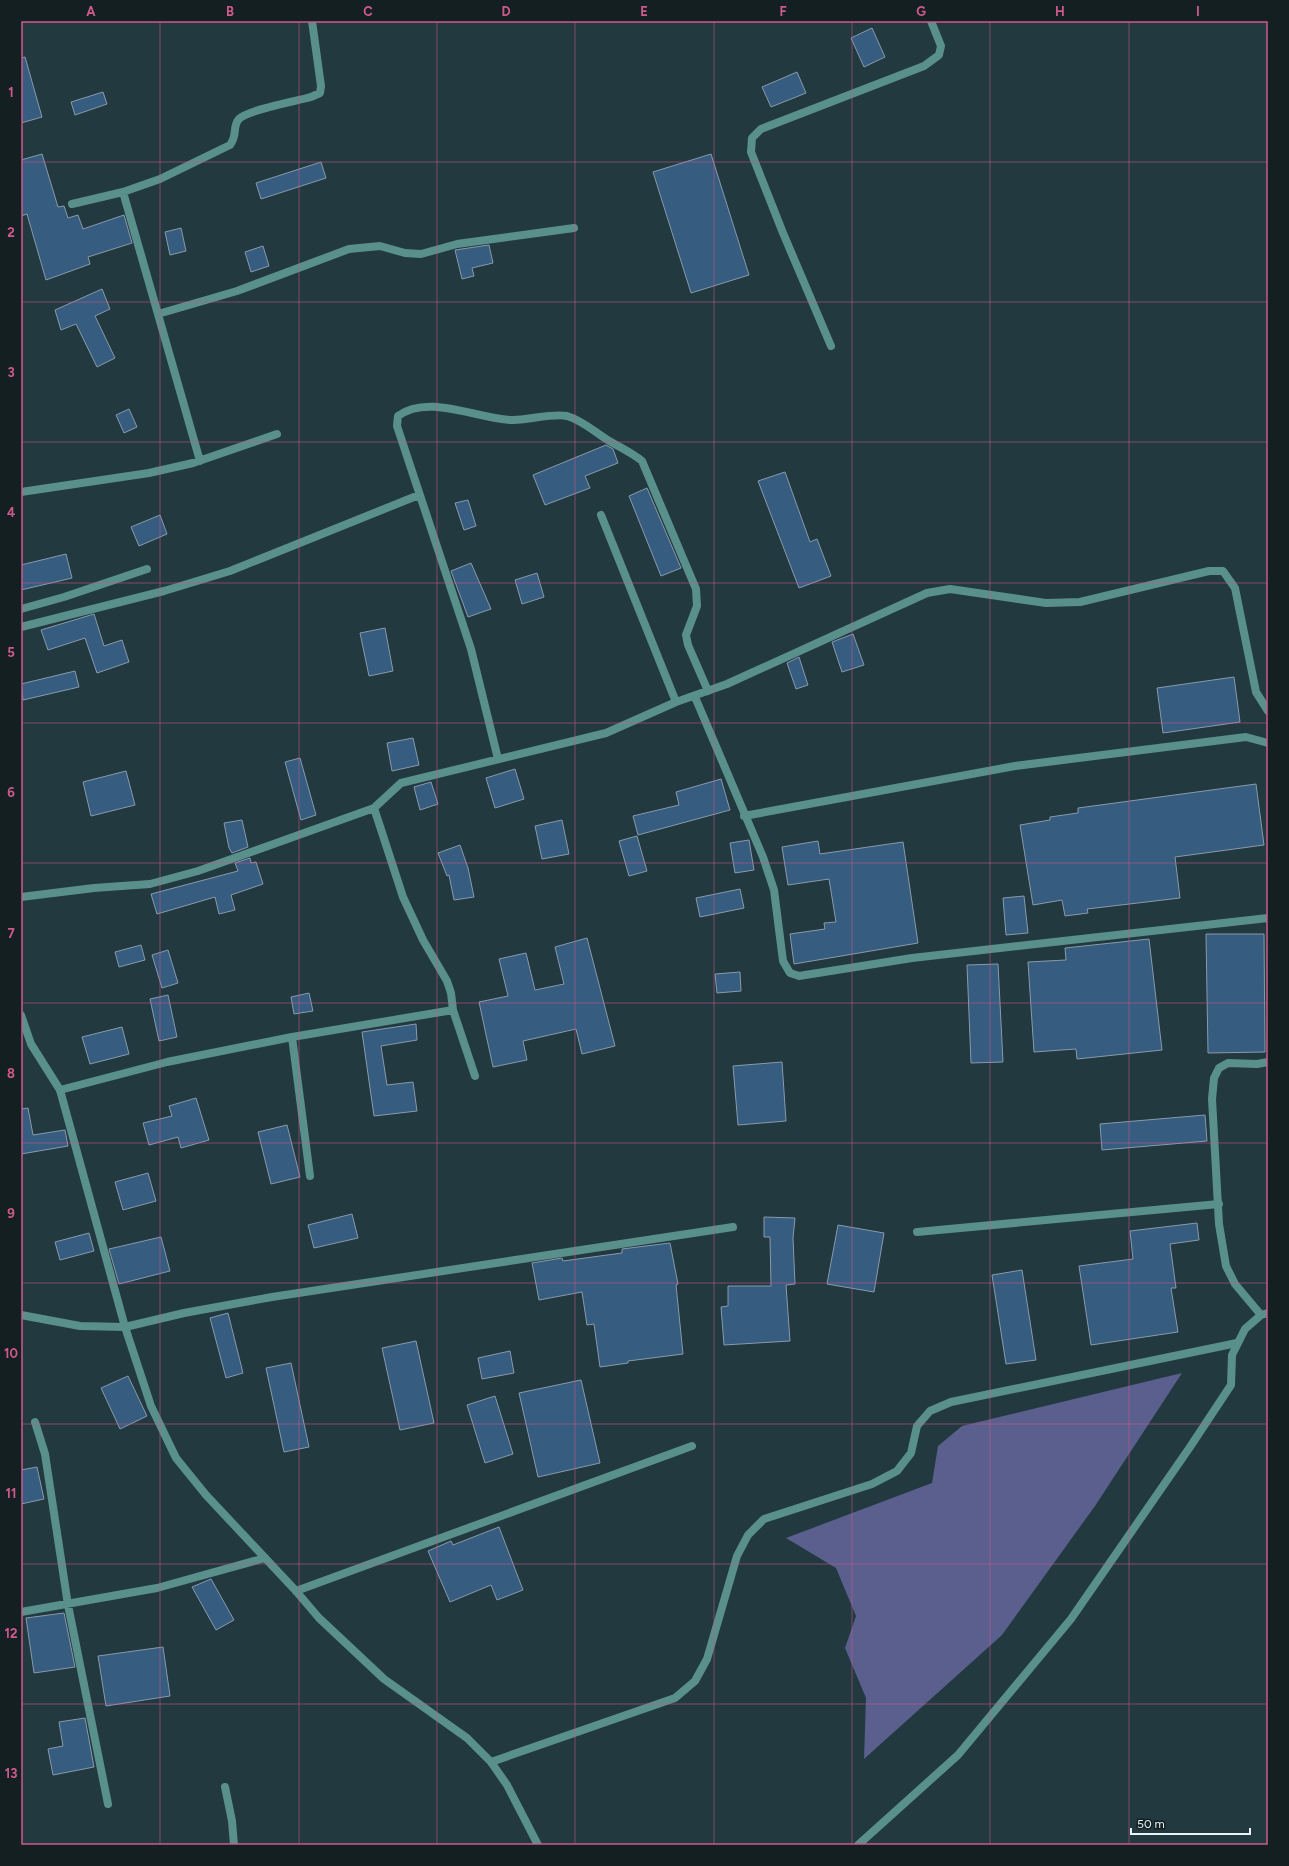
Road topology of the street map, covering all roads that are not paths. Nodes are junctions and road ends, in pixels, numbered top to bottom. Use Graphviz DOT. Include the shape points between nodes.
graph roads {
  1 [pos="312,21"];
  2 [pos="931,21"];
  3 [pos="123,192"];
  4 [pos="72,204"];
  5 [pos="574,228"];
  6 [pos="158,314"];
  7 [pos="831,346"];
  8 [pos="277,434"];
  9 [pos="200,461"];
  10 [pos="21,492"];
  11 [pos="419,494"];
  12 [pos="601,515"];
  13 [pos="147,569"];
  14 [pos="21,609"];
  15 [pos="21,627"];
  16 [pos="708,691"];
  17 [pos="695,697"];
  18 [pos="676,702"];
  19 [pos="1268,711"];
  20 [pos="1268,744"];
  21 [pos="498,759"];
  22 [pos="374,808"];
  23 [pos="744,816"];
  24 [pos="21,897"];
  25 [pos="1268,918"];
  26 [pos="453,1010"];
  27 [pos="21,1015"];
  28 [pos="292,1037"];
  29 [pos="1268,1062"];
  30 [pos="474,1076"];
  31 [pos="60,1090"];
  32 [pos="310,1176"];
  33 [pos="1219,1204"];
  34 [pos="733,1227"];
  35 [pos="917,1232"];
  36 [pos="1264,1314"];
  37 [pos="21,1315"];
  38 [pos="124,1327"];
  39 [pos="1237,1343"];
  40 [pos="35,1422"];
  41 [pos="692,1446"];
  42 [pos="265,1558"];
  43 [pos="296,1591"];
  44 [pos="68,1605"];
  45 [pos="21,1612"];
  46 [pos="491,1762"];
  47 [pos="225,1787"];
  48 [pos="108,1804"];
  49 [pos="234,1845"];
  50 [pos="538,1845"];
  51 [pos="858,1845"];
  1 -- 3 [label="street" via="322,86 320,93 253,112 239,119 235,126 235,138 230,145 160,179"];
  2 -- 7 [label="street" via="941,46 939,55 924,66 761,128 752,138 752,152 765,190"];
  3 -- 4 [label="street"];
  3 -- 6 [label="street"];
  5 -- 6 [label="street" via="457,244 421,254 380,246 349,248 237,291"];
  6 -- 9 [label="street"];
  8 -- 9 [label="street"];
  9 -- 10 [label="street" via="149,473"];
  11 -- 15 [label="street" via="230,571"];
  11 -- 16 [label="street" via="398,426 398,416 407,409 457,409 512,420 566,416 578,420 630,451 642,461 696,589 697,606 686,635"];
  11 -- 21 [label="street" via="470,649"];
  12 -- 18 [label="street"];
  13 -- 14 [label="street"];
  16 -- 17 [label="street"];
  16 -- 19 [label="street" via="927,593 950,589 1027,601 1080,602 1208,571 1223,571 1235,588 1256,692"];
  17 -- 18 [label="street"];
  17 -- 23 [label="street"];
  18 -- 21 [label="street" via="606,733"];
  20 -- 23 [label="street" via="1246,737 1016,766"];
  21 -- 22 [label="street" via="401,783"];
  22 -- 24 [label="street" via="166,880 128,887 94,888"];
  22 -- 26 [label="street" via="403,897 423,940 447,981"];
  23 -- 25 [label="street" via="763,857 774,890 783,961 790,973 799,976 912,958"];
  26 -- 28 [label="street"];
  26 -- 30 [label="street"];
  27 -- 31 [label="street" via="31,1044"];
  28 -- 31 [label="street" via="167,1062"];
  28 -- 32 [label="street"];
  29 -- 33 [label="street" via="1228,1063 1219,1068 1214,1078 1212,1099"];
  31 -- 38 [label="street"];
  33 -- 35 [label="street"];
  33 -- 36 [label="street" via="1219,1224 1226,1266 1235,1284"];
  34 -- 38 [label="street" via="272,1297"];
  36 -- 39 [label="street" via="1245,1329"];
  37 -- 38 [label="street" via="80,1326"];
  38 -- 42 [label="street" via="151,1406 176,1458 206,1495"];
  39 -- 46 [label="street" via="951,1402 930,1411 917,1426 911,1454 897,1471 872,1484 764,1520 748,1535 737,1556 706,1659 695,1681 675,1698"];
  39 -- 51 [label="street" via="1232,1355 1231,1385 1071,1618 958,1756"];
  40 -- 44 [label="street" via="45,1454"];
  41 -- 43 [label="street"];
  42 -- 43 [label="street"];
  42 -- 44 [label="street" via="157,1588"];
  43 -- 46 [label="street" via="319,1618 384,1679 467,1738"];
  44 -- 45 [label="street"];
  44 -- 48 [label="street"];
  46 -- 50 [label="street" via="507,1785"];
  47 -- 49 [label="street"];
}
